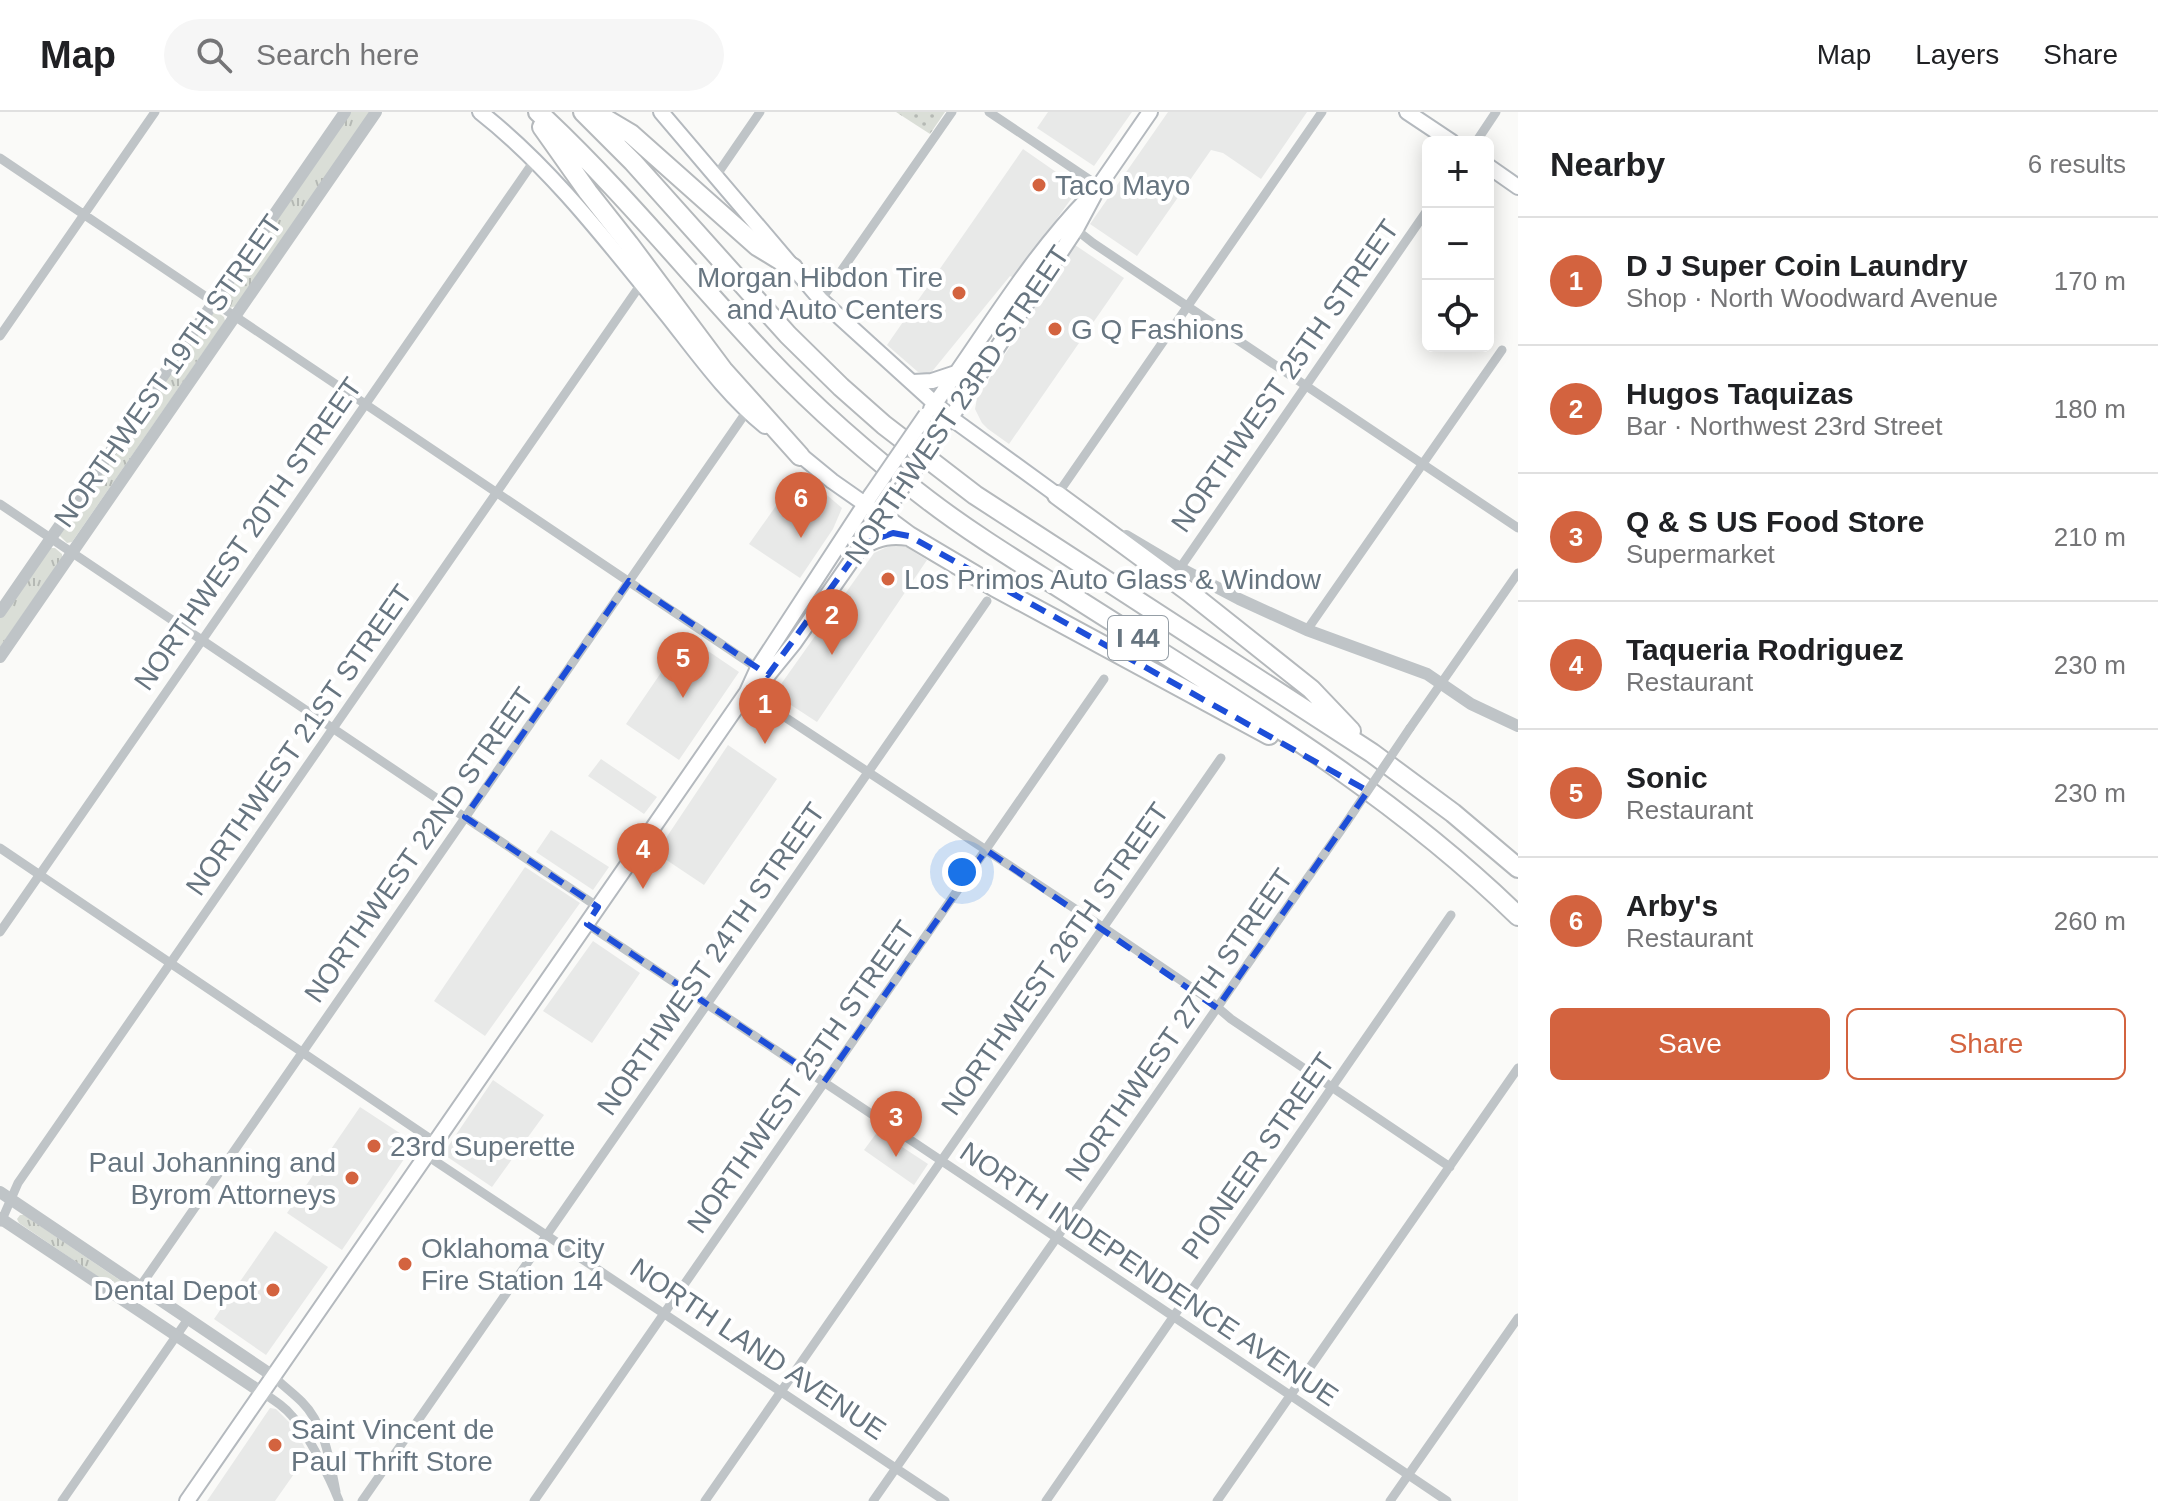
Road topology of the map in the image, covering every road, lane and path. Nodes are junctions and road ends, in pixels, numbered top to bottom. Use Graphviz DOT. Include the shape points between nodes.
graph roads {
  1 [pos="155,112"];
  2 [pos="345,112"];
  3 [pos="376,112"];
  4 [pos="480,112"];
  5 [pos="531,112"];
  6 [pos="538,112"];
  7 [pos="583,112"];
  8 [pos="594,112"];
  9 [pos="661,112"];
  10 [pos="760,112"];
  11 [pos="952,112"];
  12 [pos="989,112"];
  13 [pos="1150,112"];
  14 [pos="1322,112"];
  15 [pos="1407,112"];
  16 [pos="1496,112"];
  17 [pos="1443,136"];
  18 [pos="1480,136"];
  19 [pos="0,158"];
  20 [pos="534,161"];
  21 [pos="1494,170"];
  22 [pos="716,176"];
  23 [pos="1099,186"];
  24 [pos="1518,187"];
  25 [pos="84,215"];
  26 [pos="1422,218"];
  27 [pos="1071,225"];
  28 [pos="793,268"];
  29 [pos="641,284"];
  30 [pos="821,300"];
  31 [pos="214,302"];
  32 [pos="1189,305"];
  33 [pos="235,317"];
  34 [pos="0,336"];
  35 [pos="1502,350"];
  36 [pos="956,373"];
  37 [pos="913,382"];
  38 [pos="1306,384"];
  39 [pos="365,403"];
  40 [pos="930,410"];
  41 [pos="747,411"];
  42 [pos="947,423"];
  43 [pos="800,456"];
  44 [pos="1423,463"];
  45 [pos="497,493"];
  46 [pos="1057,495"];
  47 [pos="868,500"];
  48 [pos="0,504"];
  49 [pos="885,512"];
  50 [pos="1518,528"];
  51 [pos="909,536"];
  52 [pos="51,539"];
  53 [pos="863,544"];
  54 [pos="72,552"];
  55 [pos="1180,568"];
  56 [pos="1518,573"];
  57 [pos="629,581"];
  58 [pos="987,601"];
  59 [pos="0,612"];
  60 [pos="1307,630"];
  61 [pos="202,640"];
  62 [pos="0,657"];
  63 [pos="763,672"];
  64 [pos="1104,679"];
  65 [pos="1441,683"];
  66 [pos="747,692"];
  67 [pos="1518,726"];
  68 [pos="334,727"];
  69 [pos="1372,753"];
  70 [pos="1221,758"];
  71 [pos="867,772"];
  72 [pos="1360,785"];
  73 [pos="465,817"];
  74 [pos="0,848"];
  75 [pos="986,850"];
  76 [pos="1518,868"];
  77 [pos="39,875"];
  78 [pos="598,907"];
  79 [pos="1451,915"];
  80 [pos="1518,916"];
  81 [pos="587,924"];
  82 [pos="1104,928"];
  83 [pos="0,932"];
  84 [pos="171,964"];
  85 [pos="707,1004"];
  86 [pos="1217,1008"];
  87 [pos="303,1052"];
  88 [pos="1518,1068"];
  89 [pos="824,1082"];
  90 [pos="1332,1088"];
  91 [pos="431,1148"];
  92 [pos="941,1160"];
  93 [pos="1450,1167"];
  94 [pos="6,1196"];
  95 [pos="1,1221"];
  96 [pos="546,1234"];
  97 [pos="1057,1238"];
  98 [pos="140,1287"];
  99 [pos="128,1304"];
  100 [pos="664,1312"];
  101 [pos="1174,1317"];
  102 [pos="1518,1318"];
  103 [pos="188,1319"];
  104 [pos="176,1336"];
  105 [pos="273,1376"];
  106 [pos="261,1392"];
  107 [pos="781,1392"];
  108 [pos="1290,1395"];
  109 [pos="896,1468"];
  110 [pos="1409,1475"];
  111 [pos="337,1497"];
  112 [pos="62,1501"];
  113 [pos="187,1501"];
  114 [pos="362,1501"];
  115 [pos="534,1501"];
  116 [pos="705,1501"];
  117 [pos="873,1501"];
  118 [pos="945,1501"];
  119 [pos="1046,1501"];
  120 [pos="1217,1501"];
  121 [pos="1390,1501"];
  122 [pos="1447,1501"];
  1 -- 25 [label="street"];
  2 -- 31 [label="street, NORTHWEST 19TH STREET"];
  3 -- 33 [label="street, NORTHWEST 19TH STREET"];
  4 -- 20 [label="main road"];
  5 -- 43 [label="highway" via="723,370"];
  6 -- 72 [label="highway, I 44" via="617,190 776,366 866,451 955,520"];
  7 -- 69 [label="highway, I 44" via="788,335 884,425 987,503"];
  8 -- 28 [label="highway" via="631,134 757,246"];
  9 -- 22 [label="main road"];
  10 -- 22 [label="street"];
  11 -- 30 [label="street"];
  12 -- 23 [label="street"];
  13 -- 23 [label="main road, NORTHWEST 23RD STREET"];
  14 -- 32 [label="street"];
  15 -- 17 [label="main road"];
  16 -- 18 [label="street"];
  19 -- 25 [label="street"];
  20 -- 29 [label="main road"];
  20 -- 39 [label="street, NORTHWEST 20TH STREET"];
  21 -- 24 [label="main road"];
  22 -- 28 [label="main road"];
  23 -- 27 [label="main road, NORTHWEST 23RD STREET"];
  25 -- 31 [label="street"];
  25 -- 34 [label="street"];
  26 -- 38 [label="street, NORTHWEST 25TH STREET"];
  27 -- 32 [label="street"];
  27 -- 36 [label="main road, NORTHWEST 23RD STREET" via="1033,263"];
  27 -- 42 [label="main road, NORTHWEST 23RD STREET"];
  28 -- 30 [label="main road"];
  29 -- 41 [label="main road"];
  29 -- 45 [label="street, NORTHWEST 21ST STREET"];
  30 -- 37 [label="main road"];
  31 -- 33 [label="street"];
  31 -- 52 [label="street, NORTHWEST 19TH STREET"];
  32 -- 38 [label="street"];
  32 -- 46 [label="street"];
  33 -- 39 [label="street"];
  33 -- 54 [label="street, NORTHWEST 19TH STREET"];
  35 -- 44 [label="street"];
  36 -- 37 [label="main road"];
  36 -- 40 [label="main road, NORTHWEST 23RD STREET"];
  37 -- 40 [label="main road"];
  38 -- 44 [label="street"];
  38 -- 55 [label="street, NORTHWEST 25TH STREET"];
  39 -- 45 [label="street"];
  39 -- 61 [label="street, NORTHWEST 20TH STREET"];
  40 -- 42 [label="main road"];
  40 -- 47 [label="main road, NORTHWEST 23RD STREET, bridge"];
  41 -- 43 [label="main road"];
  41 -- 57 [label="street, NORTHWEST 22ND STREET"];
  42 -- 46 [label="main road"];
  42 -- 49 [label="main road, NORTHWEST 23RD STREET, bridge"];
  43 -- 47 [label="main road"];
  44 -- 50 [label="street"];
  44 -- 60 [label="street"];
  45 -- 57 [label="street"];
  45 -- 68 [label="street, NORTHWEST 21ST STREET"];
  46 -- 55 [label="street"];
  46 -- 69 [label="highway" via="1311,689"];
  47 -- 49 [label="main road"];
  47 -- 63 [label="main road, NORTHWEST 23RD STREET"];
  48 -- 52 [label="street"];
  49 -- 51 [label="highway"];
  49 -- 53 [label="main road, NORTHWEST 23RD STREET"];
  51 -- 53 [label="highway" via="885,534"];
  51 -- 72 [label="highway"];
  52 -- 54 [label="street"];
  52 -- 59 [label="street, NORTHWEST 19TH STREET"];
  53 -- 63 [label="main road, NORTHWEST 23RD STREET" via="794,643"];
  54 -- 61 [label="street"];
  54 -- 62 [label="street, NORTHWEST 19TH STREET"];
  55 -- 60 [label="street"];
  56 -- 65 [label="street, NORTHWEST 27TH STREET"];
  57 -- 63 [label="street"];
  57 -- 73 [label="street, NORTHWEST 22ND STREET"];
  58 -- 71 [label="street, NORTHWEST 24TH STREET"];
  60 -- 65 [label="street"];
  61 -- 68 [label="street"];
  61 -- 77 [label="street, NORTHWEST 20TH STREET"];
  63 -- 66 [label="main road, NORTHWEST 23RD STREET"];
  64 -- 75 [label="street, NORTHWEST 25TH STREET"];
  65 -- 67 [label="street"];
  65 -- 86 [label="street, NORTHWEST 27TH STREET, bridge"];
  66 -- 71 [label="street"];
  66 -- 78 [label="main road, NORTHWEST 23RD STREET"];
  68 -- 73 [label="street"];
  68 -- 84 [label="street, NORTHWEST 21ST STREET"];
  69 -- 76 [label="highway, I 44"];
  70 -- 82 [label="street, NORTHWEST 26TH STREET"];
  71 -- 75 [label="street"];
  71 -- 85 [label="street, NORTHWEST 24TH STREET"];
  72 -- 80 [label="highway, I 44"];
  73 -- 78 [label="street"];
  73 -- 87 [label="street, NORTHWEST 22ND STREET"];
  74 -- 77 [label="street, NORTH LAND AVENUE"];
  75 -- 82 [label="street"];
  75 -- 89 [label="street, NORTHWEST 25TH STREET"];
  77 -- 83 [label="street, NORTHWEST 20TH STREET"];
  77 -- 84 [label="street, NORTH LAND AVENUE"];
  78 -- 81 [label="main road, NORTHWEST 23RD STREET"];
  79 -- 90 [label="street, PIONEER STREET"];
  81 -- 85 [label="street, NORTH INDEPENDENCE AVENUE"];
  81 -- 91 [label="main road, NORTHWEST 23RD STREET"];
  82 -- 86 [label="street"];
  82 -- 92 [label="street, NORTHWEST 26TH STREET"];
  84 -- 87 [label="street, NORTH LAND AVENUE"];
  84 -- 94 [label="street, NORTHWEST 21ST STREET"];
  85 -- 89 [label="street, NORTH INDEPENDENCE AVENUE"];
  85 -- 96 [label="street, NORTHWEST 24TH STREET"];
  86 -- 90 [label="street"];
  86 -- 97 [label="street, NORTHWEST 27TH STREET"];
  87 -- 91 [label="street, NORTH LAND AVENUE"];
  87 -- 98 [label="street, NORTHWEST 22ND STREET"];
  88 -- 93 [label="street"];
  89 -- 92 [label="street, NORTH INDEPENDENCE AVENUE"];
  89 -- 100 [label="street, NORTHWEST 25TH STREET"];
  90 -- 93 [label="street"];
  90 -- 101 [label="street, PIONEER STREET"];
  91 -- 96 [label="street, NORTH LAND AVENUE"];
  91 -- 105 [label="main road, NORTHWEST 23RD STREET"];
  92 -- 97 [label="street, NORTH INDEPENDENCE AVENUE"];
  92 -- 107 [label="street, NORTHWEST 26TH STREET"];
  93 -- 108 [label="street"];
  94 -- 95 [label="street, NORTHWEST 21ST STREET"];
  94 -- 98 [label="street"];
  95 -- 99 [label="street"];
  96 -- 100 [label="street, NORTH LAND AVENUE"];
  96 -- 114 [label="street, NORTHWEST 24TH STREET"];
  97 -- 101 [label="street, NORTH INDEPENDENCE AVENUE"];
  97 -- 109 [label="street, NORTHWEST 27TH STREET"];
  98 -- 99 [label="street, NORTHWEST 22ND STREET"];
  98 -- 103 [label="street"];
  99 -- 104 [label="street"];
  100 -- 107 [label="street, NORTH LAND AVENUE"];
  100 -- 115 [label="street, NORTHWEST 25TH STREET"];
  101 -- 108 [label="street, NORTH INDEPENDENCE AVENUE"];
  101 -- 119 [label="street, PIONEER STREET"];
  102 -- 110 [label="street"];
  103 -- 104 [label="street"];
  103 -- 105 [label="street"];
  104 -- 106 [label="street"];
  104 -- 112 [label="street"];
  105 -- 106 [label="main road, NORTHWEST 23RD STREET"];
  105 -- 111 [label="street" via="314,1418"];
  106 -- 111 [label="street" via="291,1414"];
  106 -- 113 [label="main road, NORTHWEST 23RD STREET"];
  107 -- 109 [label="street, NORTH LAND AVENUE"];
  107 -- 116 [label="street, NORTHWEST 26TH STREET"];
  108 -- 110 [label="street, NORTH INDEPENDENCE AVENUE"];
  108 -- 120 [label="street"];
  109 -- 117 [label="street, NORTHWEST 27TH STREET"];
  109 -- 118 [label="street, NORTH LAND AVENUE"];
  110 -- 121 [label="street"];
  110 -- 122 [label="street, NORTH INDEPENDENCE AVENUE"];
}
